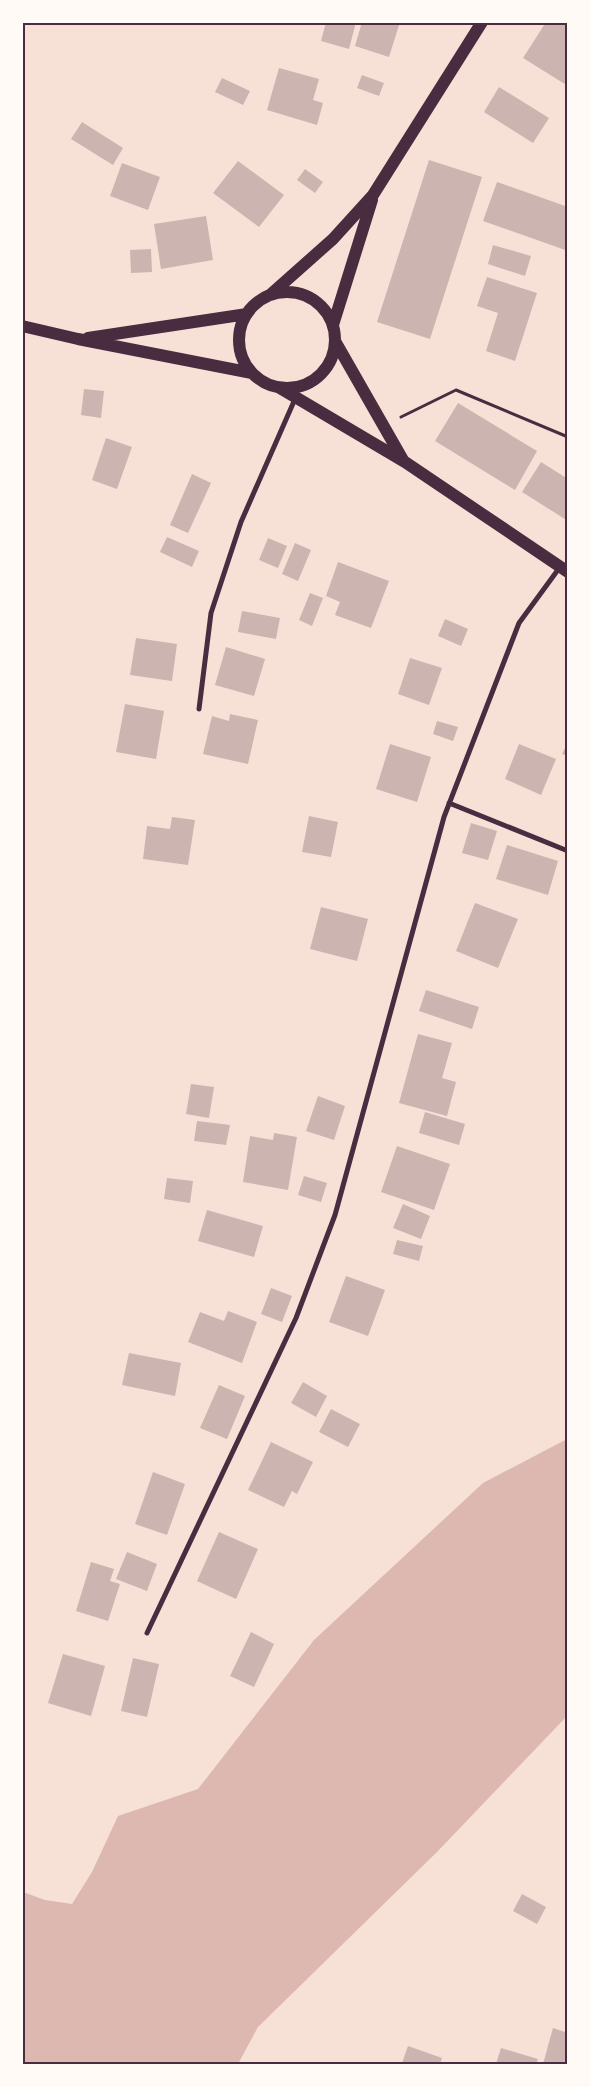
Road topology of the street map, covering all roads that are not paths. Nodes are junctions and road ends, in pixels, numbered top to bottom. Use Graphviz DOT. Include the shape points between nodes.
graph roads {
  1 [pos="482,22"];
  2 [pos="373,195"];
  3 [pos="270,296"];
  4 [pos="247,314"];
  5 [pos="333,325"];
  6 [pos="22,326"];
  7 [pos="78,339"];
  8 [pos="335,341"];
  9 [pos="252,372"];
  10 [pos="280,388"];
  11 [pos="296,397"];
  12 [pos="405,462"];
  13 [pos="564,570"];
  14 [pos="199,709"];
  15 [pos="449,803"];
  16 [pos="568,851"];
  17 [pos="147,1633"];
  1 -- 2 [label="main road"];
  2 -- 3 [label="main road" via="333,239"];
  2 -- 5 [label="main road"];
  3 -- 4 [label="main road"];
  3 -- 5 [label="main road" via="286,292 301,294 315,301"];
  4 -- 7 [label="main road"];
  4 -- 9 [label="main road" via="240,344 243,360"];
  5 -- 8 [label="main road"];
  6 -- 7 [label="main road"];
  7 -- 9 [label="main road"];
  8 -- 10 [label="main road" via="332,357 312,382 296,388"];
  8 -- 12 [label="main road"];
  9 -- 10 [label="main road" via="265,383"];
  10 -- 11 [label="main road"];
  11 -- 12 [label="main road"];
  11 -- 14 [label="street" via="241,522 211,613"];
  12 -- 13 [label="main road"];
  13 -- 15 [label="street" via="520,623"];
  15 -- 16 [label="street"];
  15 -- 17 [label="street" via="331,1223 279,1358"];
}
